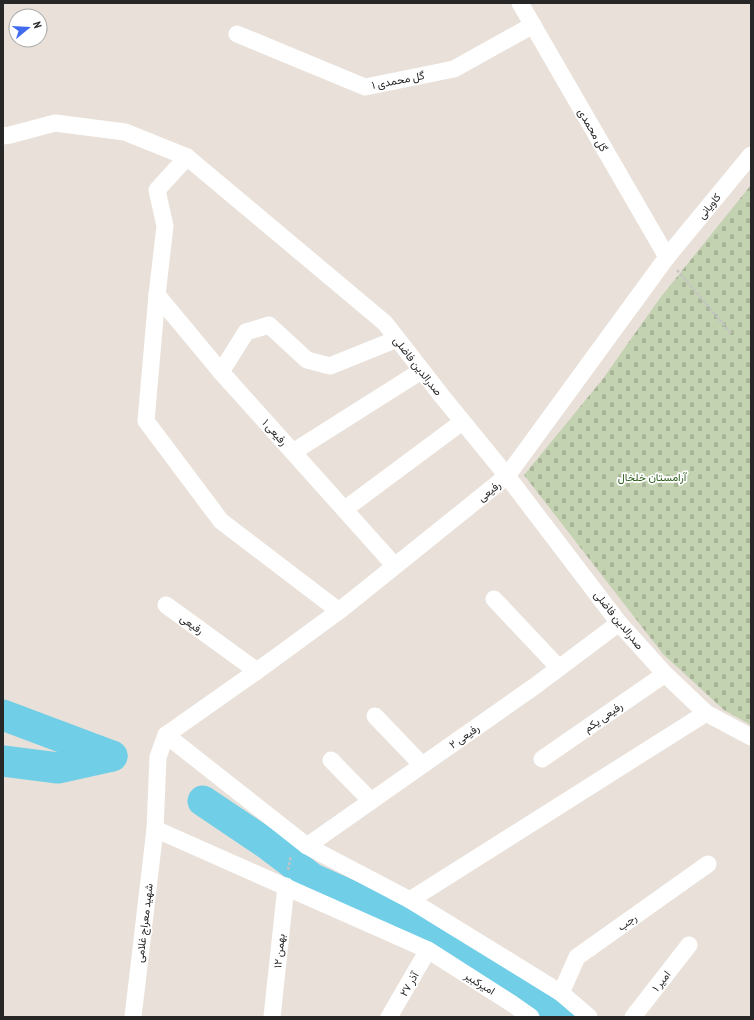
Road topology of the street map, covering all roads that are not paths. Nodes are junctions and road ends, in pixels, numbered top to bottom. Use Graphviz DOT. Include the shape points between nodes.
graph roads {
  1 [pos="520,3"];
  2 [pos="533,25"];
  3 [pos="237,34"];
  4 [pos="3,136"];
  5 [pos="751,155"];
  6 [pos="187,157"];
  7 [pos="667,257"];
  8 [pos="157,295"];
  9 [pos="397,340"];
  10 [pos="421,371"];
  11 [pos="221,372"];
  12 [pos="462,422"];
  13 [pos="293,452"];
  14 [pos="507,476"];
  15 [pos="345,509"];
  16 [pos="395,566"];
  17 [pos="494,599"];
  18 [pos="166,605"];
  19 [pos="339,611"];
  20 [pos="619,623"];
  21 [pos="559,668"];
  22 [pos="257,671"];
  23 [pos="665,674"];
  24 [pos="706,713"];
  25 [pos="375,716"];
  26 [pos="166,734"];
  27 [pos="751,737"];
  28 [pos="542,759"];
  29 [pos="331,760"];
  30 [pos="422,765"];
  31 [pos="371,801"];
  32 [pos="155,829"];
  33 [pos="307,846"];
  34 [pos="708,864"];
  35 [pos="286,886"];
  36 [pos="410,900"];
  37 [pos="689,945"];
  38 [pos="428,950"];
  39 [pos="561,993"];
  40 [pos="511,1010"];
  41 [pos="133,1017"];
  42 [pos="272,1017"];
  43 [pos="389,1017"];
  44 [pos="531,1017"];
  45 [pos="589,1017"];
  46 [pos="633,1017"];
  1 -- 2 [label="street, گل محمدی"];
  2 -- 3 [label="street, گل محمدی ۱" via="454,69 365,87"];
  2 -- 7 [label="street, گل محمدی"];
  4 -- 6 [label="street, صدرالدین فاضلی" via="55,123 125,132"];
  5 -- 7 [label="street, کاویانی"];
  6 -- 8 [label="street" via="157,190 165,226"];
  6 -- 9 [label="street, صدرالدین فاضلی" via="385,323"];
  7 -- 14 [label="street, رفیعی"];
  8 -- 11 [label="street, رفیعی ۱"];
  8 -- 19 [label="street" via="146,421 221,521"];
  9 -- 10 [label="street, صدرالدین فاضلی"];
  9 -- 11 [label="street" via="330,366 307,360 269,325 246,332"];
  10 -- 12 [label="street, صدرالدین فاضلی"];
  10 -- 13 [label="street"];
  11 -- 13 [label="street, رفیعی ۱"];
  12 -- 14 [label="street, صدرالدین فاضلی"];
  12 -- 15 [label="street"];
  13 -- 15 [label="street, رفیعی ۱"];
  14 -- 16 [label="street, رفیعی"];
  14 -- 20 [label="street, صدرالدین فاضلی"];
  15 -- 16 [label="street, رفیعی ۱"];
  16 -- 19 [label="street, رفیعی"];
  17 -- 21 [label="street"];
  18 -- 22 [label="street, رفیعی"];
  19 -- 22 [label="street, رفیعی"];
  20 -- 21 [label="street, رفیعی ۲"];
  20 -- 23 [label="street, صدرالدین فاضلی"];
  21 -- 30 [label="street, رفیعی ۲"];
  22 -- 26 [label="street, رفیعی"];
  23 -- 24 [label="street, صدرالدین فاضلی"];
  23 -- 28 [label="street, رفیعی یکم"];
  24 -- 27 [label="street, صدرالدین فاضلی"];
  24 -- 36 [label="street"];
  25 -- 30 [label="street"];
  26 -- 32 [label="street, شهید معراج غلامی" via="158,756"];
  26 -- 33 [label="street"];
  29 -- 31 [label="street"];
  30 -- 31 [label="street, رفیعی ۲"];
  31 -- 33 [label="street, رفیعی ۲"];
  32 -- 35 [label="street, امیرکبیر"];
  32 -- 41 [label="street, شهید معراج غلامی"];
  33 -- 36 [label="street"];
  34 -- 39 [label="street, رجب" via="577,957"];
  35 -- 38 [label="street, امیرکبیر"];
  35 -- 42 [label="street, ۱۲ بهمن"];
  36 -- 39 [label="street"];
  37 -- 46 [label="street, امیر ۱"];
  38 -- 40 [label="street, امیرکبیر"];
  38 -- 43 [label="street, ۲۷ آذر"];
  39 -- 45 [label="street"];
  40 -- 44 [label="street, امیرکبیر"];
}
